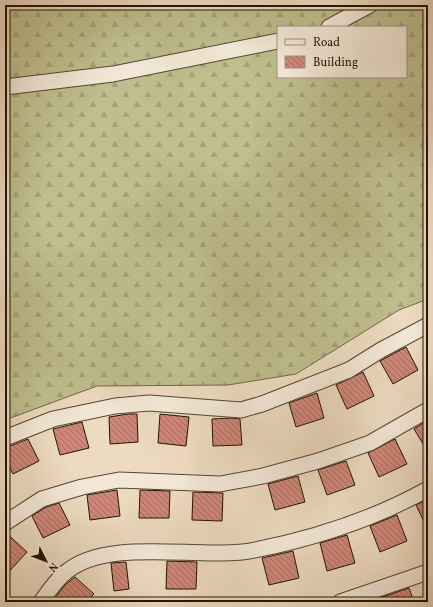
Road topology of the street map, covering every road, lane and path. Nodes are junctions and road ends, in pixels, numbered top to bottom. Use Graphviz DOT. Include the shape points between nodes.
graph roads {
  1 [pos="370,5"];
  2 [pos="331,26"];
  3 [pos="277,40"];
  4 [pos="5,87"];
  5 [pos="428,325"];
  6 [pos="428,410"];
  7 [pos="5,438"];
  8 [pos="428,489"];
  9 [pos="5,523"];
  10 [pos="428,572"];
  11 [pos="41,602"];
  12 [pos="340,602"];
  1 -- 2 [label="street"];
  3 -- 4 [label="street" via="113,74"];
  5 -- 7 [label="street" via="349,370 241,410 149,403 115,406 53,419"];
  6 -- 9 [label="street" via="370,443 311,463 220,484 119,480 82,487 42,499"];
  8 -- 11 [label="street" via="397,507 352,525 254,551 213,555 110,553 67,572 52,586"];
  10 -- 12 [label="street"];
}
